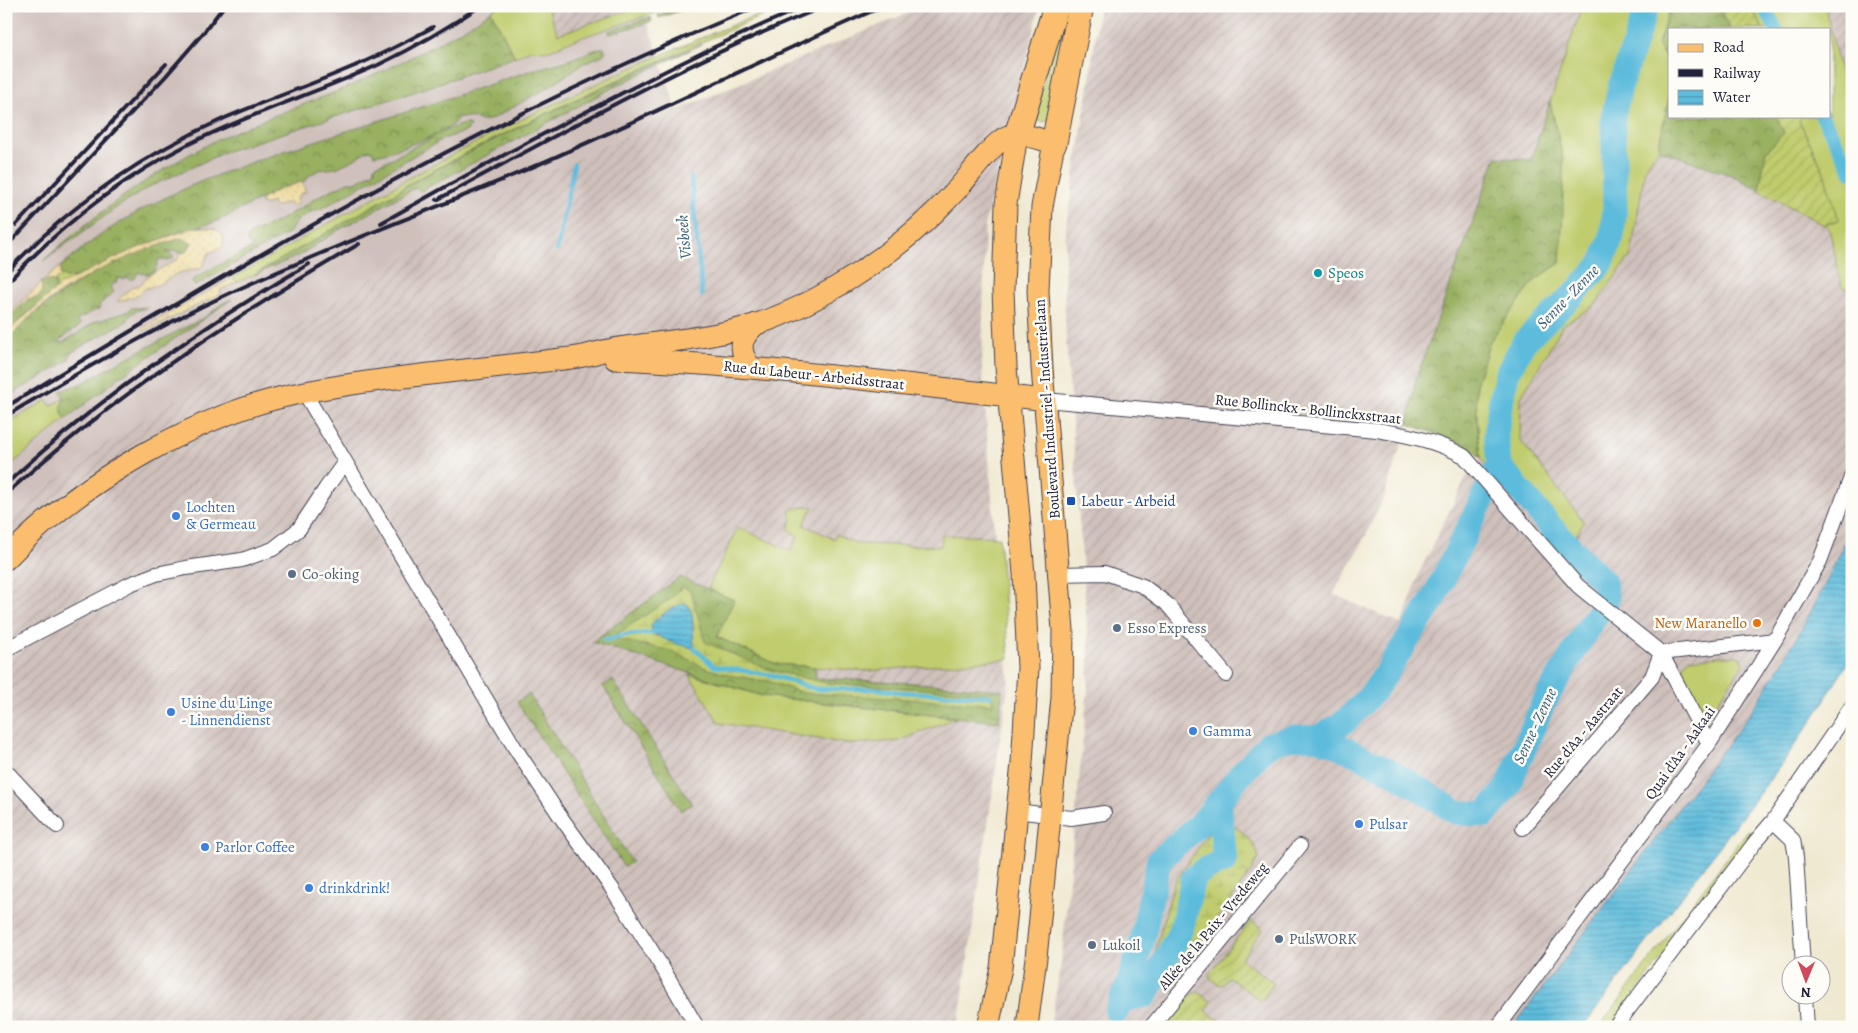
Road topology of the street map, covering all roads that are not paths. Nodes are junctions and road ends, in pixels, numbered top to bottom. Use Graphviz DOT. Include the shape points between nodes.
graph roads {
  1 [pos="1056,6"];
  2 [pos="1082,6"];
  3 [pos="1017,135"];
  4 [pos="1054,143"];
  5 [pos="756,324"];
  6 [pos="691,339"];
  7 [pos="582,356"];
  8 [pos="696,364"];
  9 [pos="751,368"];
  10 [pos="304,392"];
  11 [pos="1009,396"];
  12 [pos="1045,400"];
  13 [pos="345,462"];
  14 [pos="1852,475"];
  15 [pos="6,559"];
  16 [pos="1059,574"];
  17 [pos="1775,640"];
  18 [pos="6,649"];
  19 [pos="1661,653"];
  20 [pos="1226,675"];
  21 [pos="1852,706"];
  22 [pos="1709,744"];
  23 [pos="6,771"];
  24 [pos="1017,811"];
  25 [pos="1104,813"];
  26 [pos="1049,816"];
  27 [pos="1773,821"];
  28 [pos="57,826"];
  29 [pos="1523,828"];
  30 [pos="1300,846"];
  31 [pos="1803,956"];
  32 [pos="1806,1006"];
  33 [pos="697,1027"];
  34 [pos="988,1027"];
  35 [pos="1027,1027"];
  36 [pos="1151,1027"];
  37 [pos="1498,1027"];
  38 [pos="1615,1027"];
  39 [pos="1807,1027"];
  1 -- 3 [label="highway"];
  2 -- 4 [label="highway, Boulevard Industriel - Industrielaan"];
  3 -- 4 [label="main road"];
  3 -- 5 [label="main road" via="1006,136 935,211 873,263 833,288"];
  3 -- 11 [label="main road" via="1006,204 1003,249"];
  4 -- 12 [label="main road, Boulevard Industriel - Industrielaan" via="1042,207 1039,252"];
  5 -- 6 [label="main road"];
  5 -- 9 [label="main road" via="744,335 742,344"];
  6 -- 7 [label="main road"];
  6 -- 8 [label="main road"];
  7 -- 8 [label="main road, Rue du Labeur - Arbeidsstraat"];
  7 -- 10 [label="main road"];
  8 -- 9 [label="main road, Rue du Labeur - Arbeidsstraat"];
  9 -- 11 [label="main road, Rue du Labeur - Arbeidsstraat"];
  10 -- 13 [label="street"];
  10 -- 15 [label="main road" via="246,408 159,445 68,503"];
  11 -- 12 [label="main road, Rue du Labeur - Arbeidsstraat"];
  11 -- 24 [label="main road" via="1024,574 1028,668"];
  12 -- 16 [label="main road, Boulevard Industriel - Industrielaan"];
  12 -- 19 [label="street, Rue Bollinckx - Bollinckxstraat" via="1377,430 1415,437 1452,449 1479,472 1578,586"];
  13 -- 18 [label="street" via="299,529 273,549 242,560 156,574 130,584"];
  13 -- 33 [label="street" via="515,748 611,887"];
  14 -- 17 [label="street, Quai d'Aa - Aakaai" via="1820,561"];
  16 -- 20 [label="street" via="1105,573 1143,586 1167,604"];
  16 -- 26 [label="main road, Boulevard Industriel - Industrielaan" via="1063,630 1062,698"];
  17 -- 19 [label="street"];
  17 -- 22 [label="street, Quai d'Aa - Aakaai"];
  19 -- 22 [label="street, Rue Bollinckx - Bollinckxstraat"];
  19 -- 29 [label="street, Rue d'Aa - Aastraat" via="1652,676"];
  21 -- 27 [label="street"];
  22 -- 37 [label="street, Quai d'Aa - Aakaai"];
  23 -- 28 [label="street"];
  24 -- 26 [label="street"];
  24 -- 34 [label="main road" via="1001,968"];
  25 -- 26 [label="street" via="1071,818"];
  26 -- 35 [label="main road, Boulevard Industriel - Industrielaan"];
  27 -- 31 [label="street" via="1793,840"];
  27 -- 38 [label="street"];
  30 -- 36 [label="street, Allée de la Paix - Vredeweg"];
  32 -- 39 [label="street"];
}
